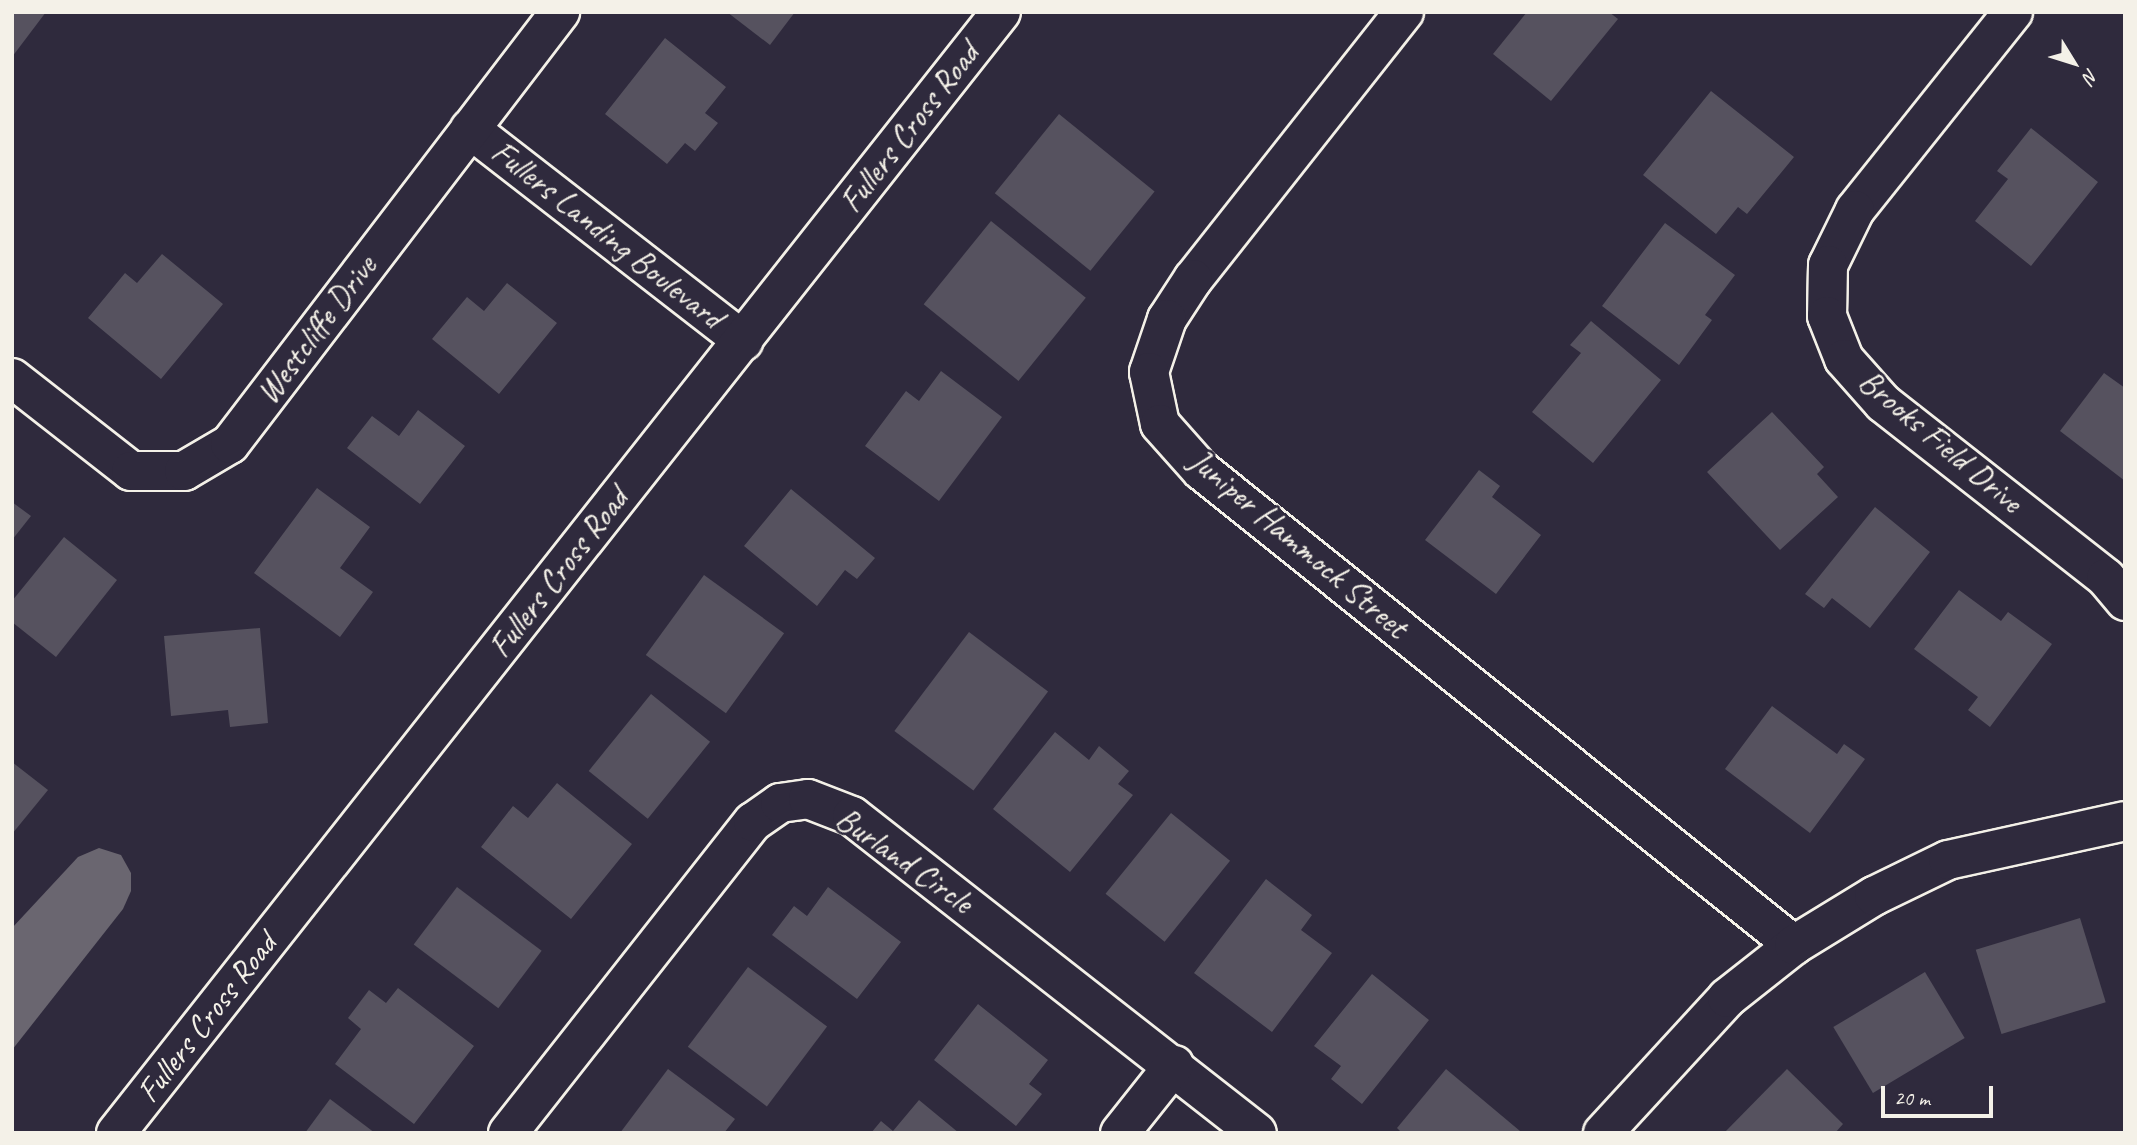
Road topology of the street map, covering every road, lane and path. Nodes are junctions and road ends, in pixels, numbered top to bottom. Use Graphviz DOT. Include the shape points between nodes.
graph roads {
  1 [pos="560,12"];
  2 [pos="1001,12"];
  3 [pos="1404,12"];
  4 [pos="2013,12"];
  5 [pos="470,129"];
  6 [pos="743,341"];
  7 [pos="12,378"];
  8 [pos="2125,601"];
  9 [pos="2125,821"];
  10 [pos="1794,945"];
  11 [pos="1174,1065"];
  12 [pos="116,1133"];
  13 [pos="509,1133"];
  14 [pos="1120,1133"];
  15 [pos="1257,1133"];
  16 [pos="1602,1133"];
  1 -- 5 [label="street, Westcliffe Drive"];
  2 -- 6 [label="street, Fullers Cross Road"];
  3 -- 10 [label="street, Juniper Hammock Street" via="1193,279 1167,319 1149,372 1160,424 1201,470"];
  4 -- 8 [label="street, Brooks Field Drive" via="1855,210 1828,265 1828,316 1844,359 1883,403 2106,578"];
  5 -- 6 [label="street, Fullers Landing Boulevard"];
  5 -- 7 [label="street, Westcliffe Drive" via="230,444 184,471 131,471"];
  6 -- 12 [label="street, Fullers Cross Road"];
  9 -- 10 [label="street" via="1948,860 1874,896"];
  10 -- 16 [label="street" via="1727,998"];
  11 -- 13 [label="street, Burland Circle" via="852,816 808,799 780,803 753,821"];
  11 -- 14 [label="street"];
  11 -- 15 [label="street, Burland Circle"];
}
